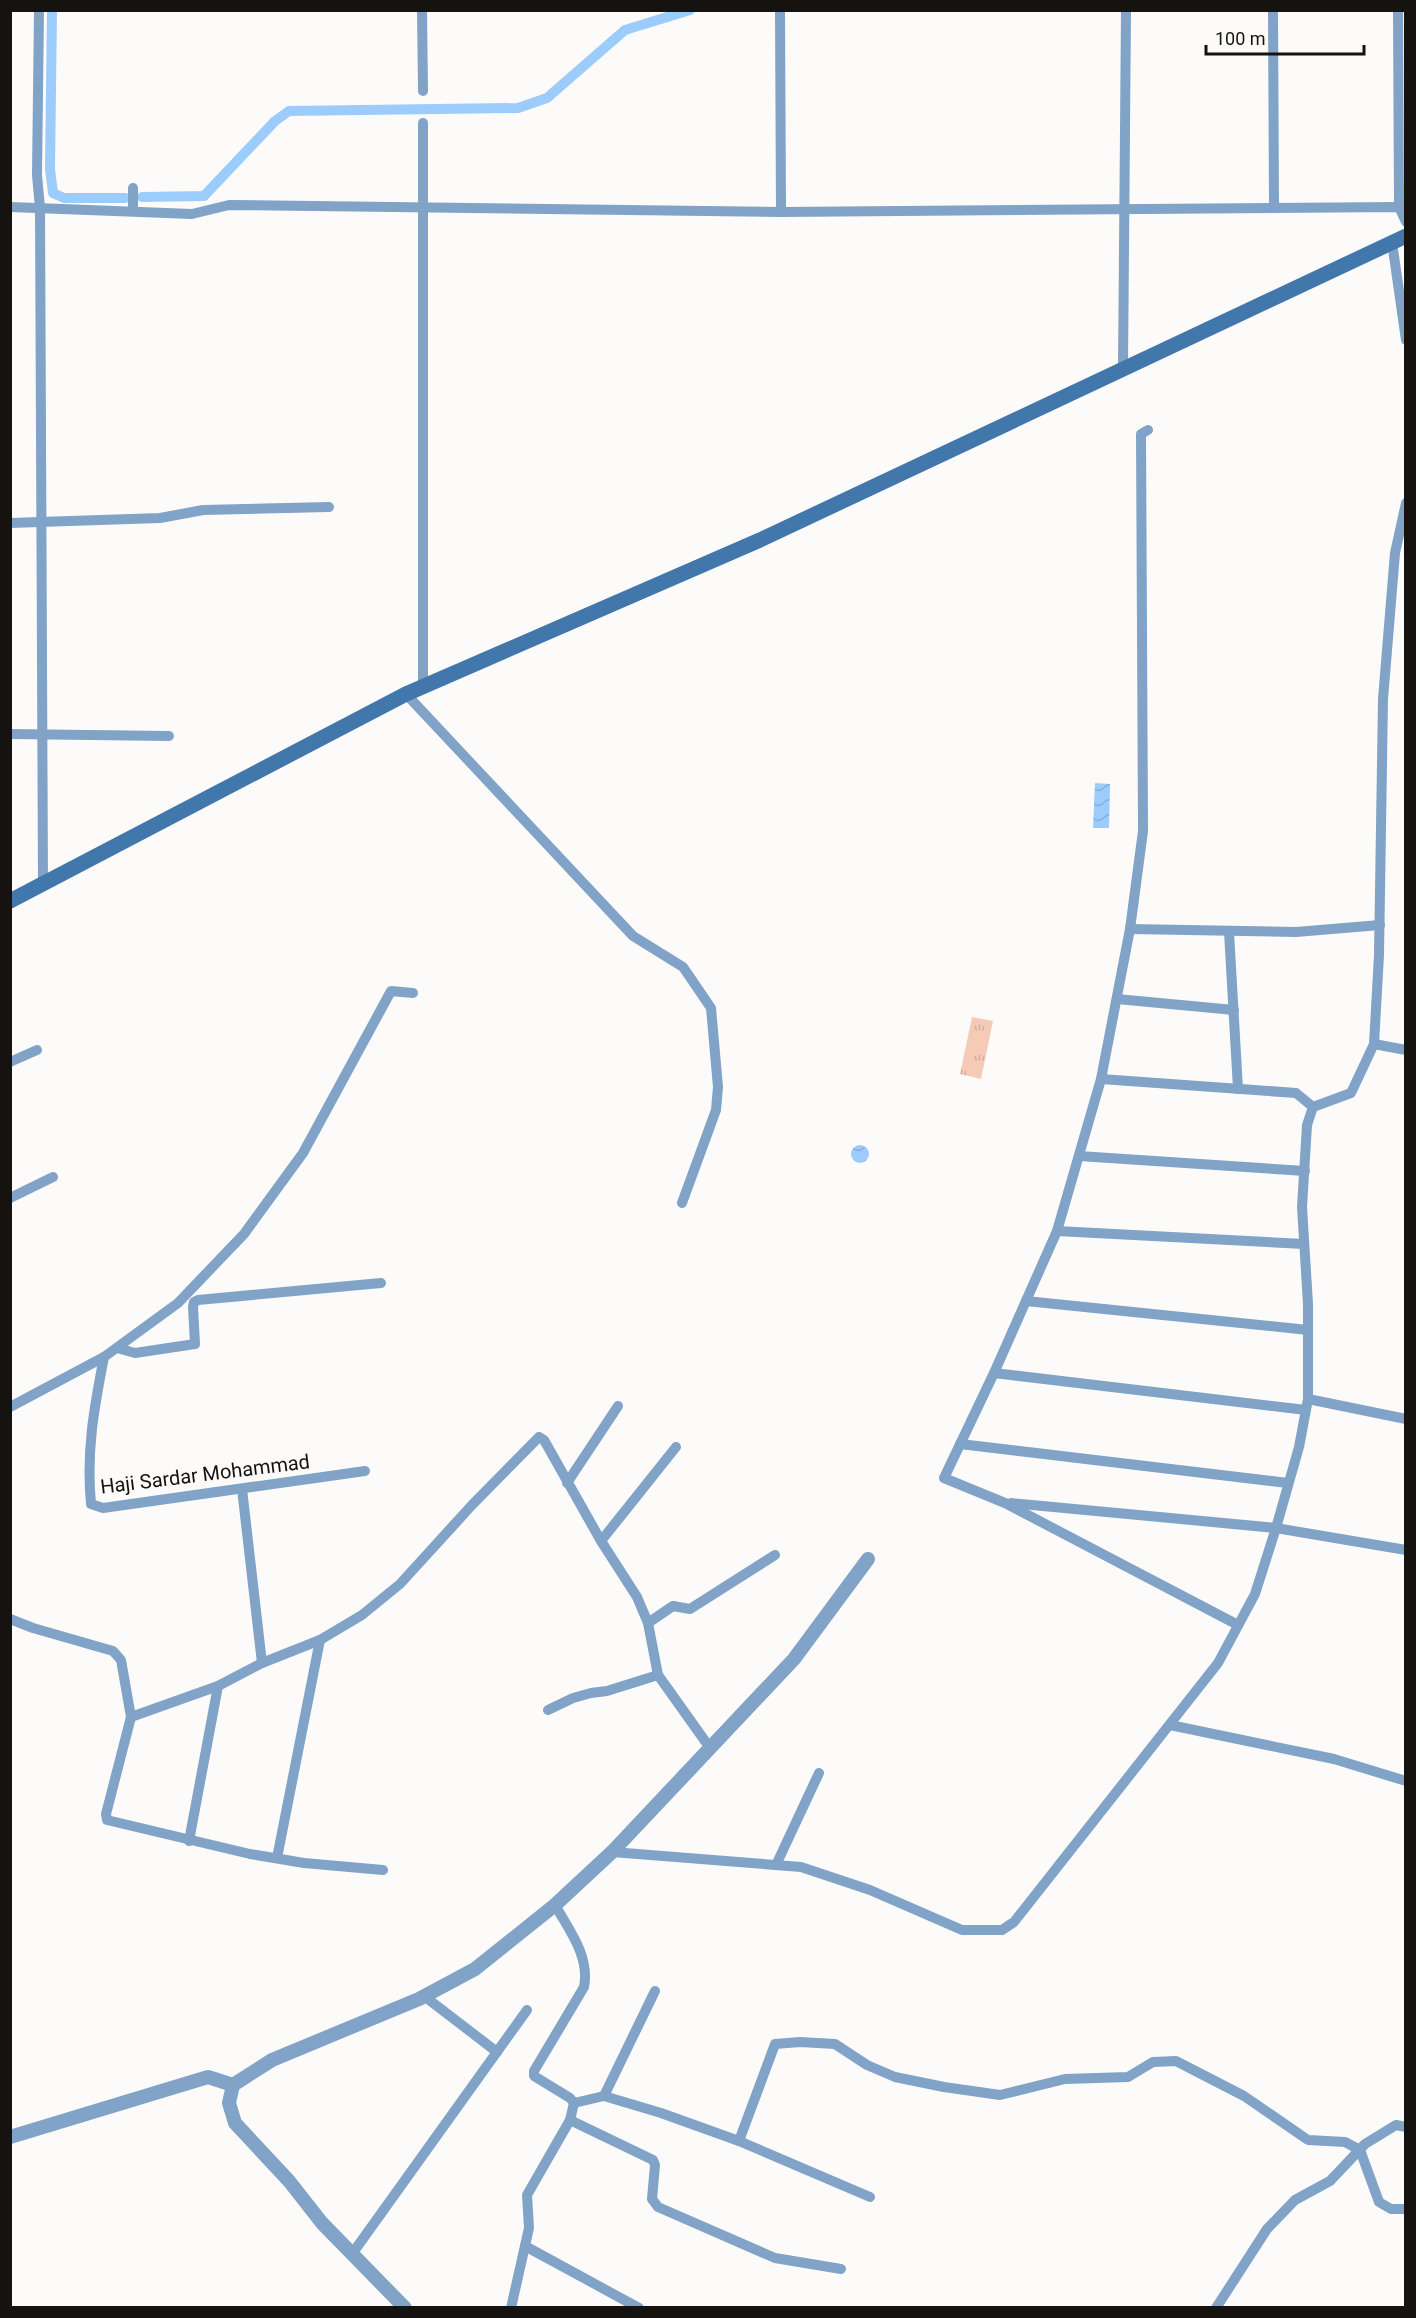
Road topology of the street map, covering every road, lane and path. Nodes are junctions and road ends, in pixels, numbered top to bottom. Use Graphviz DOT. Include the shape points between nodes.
graph roads {
  1 [pos="39,10"];
  2 [pos="422,10"];
  3 [pos="780,10"];
  4 [pos="1126,10"];
  5 [pos="1273,10"];
  6 [pos="1398,10"];
  7 [pos="423,91"];
  8 [pos="423,123"];
  9 [pos="134,188"];
  10 [pos="10,207"];
  11 [pos="1399,207"];
  12 [pos="40,208"];
  13 [pos="424,208"];
  14 [pos="1274,208"];
  15 [pos="133,211"];
  16 [pos="1126,211"];
  17 [pos="782,212"];
  18 [pos="1406,222"];
  19 [pos="1399,239"];
  20 [pos="1406,340"];
  21 [pos="1124,368"];
  22 [pos="1148,430"];
  23 [pos="1406,503"];
  24 [pos="329,507"];
  25 [pos="43,522"];
  26 [pos="10,523"];
  27 [pos="423,687"];
  28 [pos="406,694"];
  29 [pos="42,733"];
  30 [pos="10,734"];
  31 [pos="169,736"];
  32 [pos="43,884"];
  33 [pos="10,901"];
  34 [pos="1380,925"];
  35 [pos="1130,929"];
  36 [pos="1229,932"];
  37 [pos="413,993"];
  38 [pos="1117,999"];
  39 [pos="1234,1010"];
  40 [pos="1374,1044"];
  41 [pos="37,1050"];
  42 [pos="1406,1050"];
  43 [pos="10,1062"];
  44 [pos="1101,1079"];
  45 [pos="1238,1089"];
  46 [pos="1313,1107"];
  47 [pos="1079,1156"];
  48 [pos="1305,1171"];
  49 [pos="53,1177"];
  50 [pos="10,1197"];
  51 [pos="682,1203"];
  52 [pos="1058,1231"];
  53 [pos="1304,1244"];
  54 [pos="381,1282"];
  55 [pos="1026,1301"];
  56 [pos="1308,1330"];
  57 [pos="117,1348"];
  58 [pos="104,1357"];
  59 [pos="994,1373"];
  60 [pos="1307,1404"];
  61 [pos="618,1406"];
  62 [pos="10,1407"];
  63 [pos="1406,1419"];
  64 [pos="960,1444"];
  65 [pos="676,1447"];
  66 [pos="365,1472"];
  67 [pos="567,1483"];
  68 [pos="1288,1483"];
  69 [pos="242,1489"];
  70 [pos="1005,1503"];
  71 [pos="1276,1528"];
  72 [pos="601,1541"];
  73 [pos="1406,1550"];
  74 [pos="775,1555"];
  75 [pos="868,1559"];
  76 [pos="10,1619"];
  77 [pos="648,1623"];
  78 [pos="1238,1624"];
  79 [pos="320,1640"];
  80 [pos="262,1663"];
  81 [pos="658,1675"];
  82 [pos="218,1686"];
  83 [pos="548,1710"];
  84 [pos="131,1717"];
  85 [pos="1170,1725"];
  86 [pos="710,1748"];
  87 [pos="819,1773"];
  88 [pos="1406,1781"];
  89 [pos="189,1841"];
  90 [pos="612,1852"];
  91 [pos="277,1858"];
  92 [pos="776,1865"];
  93 [pos="383,1870"];
  94 [pos="555,1905"];
  95 [pos="655,1991"];
  96 [pos="424,1996"];
  97 [pos="527,2010"];
  98 [pos="496,2052"];
  99 [pos="233,2085"];
  100 [pos="604,2096"];
  101 [pos="574,2103"];
  102 [pos="570,2120"];
  103 [pos="1406,2127"];
  104 [pos="10,2137"];
  105 [pos="739,2141"];
  106 [pos="1360,2150"];
  107 [pos="870,2197"];
  108 [pos="1406,2209"];
  109 [pos="525,2246"];
  110 [pos="352,2254"];
  111 [pos="841,2269"];
  112 [pos="405,2307"];
  113 [pos="513,2307"];
  114 [pos="639,2307"];
  115 [pos="1216,2307"];
  1 -- 12 [label="street"];
  2 -- 7 [label="street"];
  3 -- 17 [label="street"];
  4 -- 16 [label="street"];
  5 -- 14 [label="street"];
  6 -- 11 [label="street"];
  8 -- 13 [label="street"];
  9 -- 15 [label="street"];
  10 -- 12 [label="street"];
  11 -- 14 [label="street"];
  11 -- 18 [label="street"];
  12 -- 15 [label="street"];
  12 -- 25 [label="street"];
  13 -- 15 [label="street" via="229,205 192,214"];
  13 -- 17 [label="street"];
  13 -- 27 [label="street"];
  14 -- 16 [label="street"];
  16 -- 17 [label="street"];
  16 -- 21 [label="street"];
  19 -- 20 [label="street"];
  19 -- 21 [label="main road"];
  21 -- 27 [label="main road" via="760,540"];
  22 -- 35 [label="street" via="1141,435 1143,831"];
  23 -- 34 [label="street" via="1395,553 1383,699"];
  24 -- 25 [label="street" via="203,510 160,518"];
  25 -- 26 [label="street"];
  25 -- 29 [label="street"];
  27 -- 28 [label="main road"];
  28 -- 32 [label="main road"];
  28 -- 51 [label="street" via="633,936 683,967 711,1008 717,1110"];
  29 -- 30 [label="street"];
  29 -- 31 [label="street"];
  29 -- 32 [label="street"];
  32 -- 33 [label="main road"];
  34 -- 36 [label="street" via="1296,932"];
  34 -- 40 [label="street"];
  35 -- 36 [label="street"];
  35 -- 38 [label="street"];
  36 -- 39 [label="street"];
  37 -- 57 [label="street" via="391,991 303,1153 244,1233 177,1303"];
  38 -- 39 [label="street"];
  38 -- 44 [label="street"];
  39 -- 45 [label="street"];
  40 -- 42 [label="street"];
  40 -- 46 [label="street" via="1351,1092"];
  41 -- 43 [label="street"];
  44 -- 45 [label="street"];
  44 -- 47 [label="street"];
  45 -- 46 [label="street" via="1296,1093"];
  46 -- 48 [label="street" via="1307,1125"];
  47 -- 48 [label="street"];
  47 -- 52 [label="street"];
  48 -- 53 [label="street"];
  49 -- 50 [label="street"];
  52 -- 53 [label="street"];
  52 -- 55 [label="street"];
  53 -- 56 [label="street"];
  54 -- 57 [label="street" via="198,1300 193,1307 195,1344 135,1353"];
  55 -- 56 [label="street"];
  55 -- 59 [label="street"];
  56 -- 60 [label="street"];
  57 -- 58 [label="street"];
  58 -- 62 [label="street"];
  58 -- 69 [label="street, Haji Sardar Mohammad" via="93,1413 88,1472 91,1504 104,1508"];
  59 -- 60 [label="street"];
  59 -- 64 [label="street"];
  60 -- 63 [label="street"];
  60 -- 68 [label="street"];
  61 -- 67 [label="street"];
  64 -- 68 [label="street"];
  64 -- 70 [label="street" via="944,1478"];
  65 -- 72 [label="street"];
  66 -- 69 [label="street, Haji Sardar Mohammad"];
  67 -- 72 [label="street"];
  67 -- 79 [label="street" via="544,1440 536,1438 400,1584 362,1615"];
  68 -- 71 [label="street"];
  69 -- 80 [label="street"];
  70 -- 71 [label="street"];
  70 -- 78 [label="street"];
  71 -- 73 [label="street"];
  71 -- 78 [label="street" via="1255,1594"];
  72 -- 77 [label="street" via="637,1597"];
  74 -- 77 [label="street" via="690,1609 673,1606"];
  75 -- 86 [label="street" via="794,1659"];
  76 -- 84 [label="street" via="113,1651 121,1660"];
  77 -- 81 [label="street"];
  78 -- 85 [label="street" via="1218,1663"];
  79 -- 80 [label="street"];
  79 -- 91 [label="street"];
  80 -- 82 [label="street"];
  81 -- 83 [label="street" via="573,1698"];
  81 -- 86 [label="street"];
  82 -- 84 [label="street"];
  82 -- 89 [label="street"];
  84 -- 89 [label="street" via="107,1820"];
  85 -- 88 [label="street" via="1334,1759"];
  85 -- 92 [label="street" via="1014,1922 1002,1930 962,1930 870,1890 801,1867"];
  86 -- 90 [label="street"];
  87 -- 92 [label="street"];
  89 -- 91 [label="street"];
  90 -- 92 [label="street"];
  90 -- 94 [label="street"];
  91 -- 93 [label="street"];
  94 -- 96 [label="street" via="475,1969"];
  94 -- 101 [label="street" via="581,1950 586,1979 534,2076"];
  95 -- 100 [label="street"];
  96 -- 98 [label="street"];
  96 -- 99 [label="street" via="272,2060"];
  97 -- 98 [label="street"];
  98 -- 110 [label="street"];
  99 -- 104 [label="street" via="208,2077"];
  99 -- 110 [label="street" via="229,2103 235,2123"];
  100 -- 101 [label="street"];
  100 -- 105 [label="street"];
  101 -- 102 [label="street"];
  102 -- 109 [label="street" via="527,2194 529,2228"];
  102 -- 111 [label="street" via="653,2160 656,2165 652,2199 658,2207 775,2258"];
  103 -- 106 [label="street" via="1396,2125"];
  105 -- 106 [label="street" via="775,2044 800,2042 835,2044 895,2077 1000,2095 1065,2079 1128,2077 1153,2062 1176,2061 1244,2096 1308,2140 1345,2142"];
  105 -- 107 [label="street"];
  106 -- 108 [label="street" via="1379,2202 1391,2209"];
  106 -- 115 [label="street" via="1330,2181 1295,2200 1267,2229"];
  109 -- 113 [label="street"];
  109 -- 114 [label="street"];
  110 -- 112 [label="street"];
}
